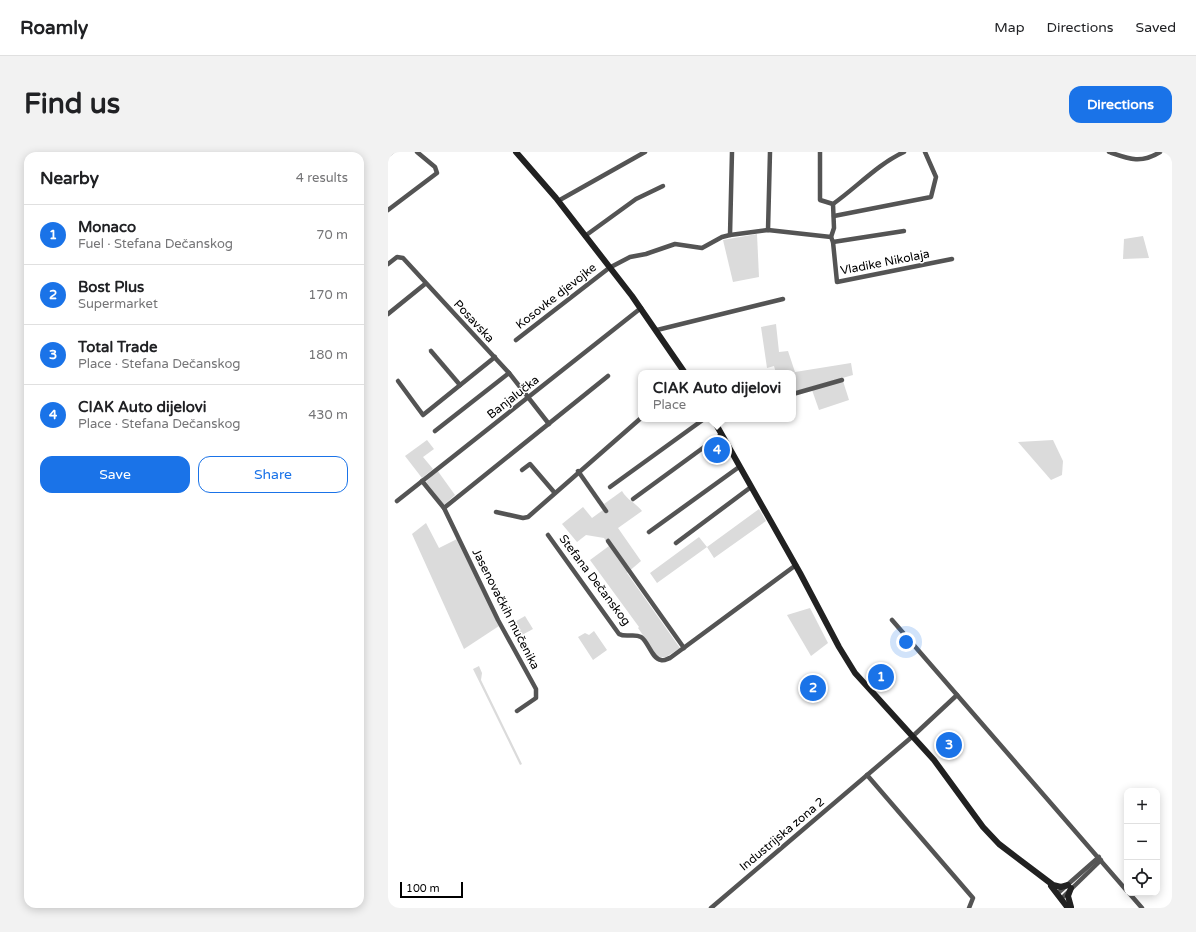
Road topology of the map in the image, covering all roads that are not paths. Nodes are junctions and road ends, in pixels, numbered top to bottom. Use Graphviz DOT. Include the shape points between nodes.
graph roads {
  1 [pos="392,152"];
  2 [pos="417,152"];
  3 [pos="516,152"];
  4 [pos="646,152"];
  5 [pos="732,152"];
  6 [pos="770,152"];
  7 [pos="820,152"];
  8 [pos="904,152"];
  9 [pos="925,152"];
  10 [pos="1109,152"];
  11 [pos="1160,152"];
  12 [pos="388,155"];
  13 [pos="663,186"];
  14 [pos="558,201"];
  15 [pos="833,204"];
  16 [pos="388,210"];
  17 [pos="834,216"];
  18 [pos="768,230"];
  19 [pos="904,231"];
  20 [pos="730,235"];
  21 [pos="585,236"];
  22 [pos="831,236"];
  23 [pos="833,242"];
  24 [pos="952,258"];
  25 [pos="388,264"];
  26 [pos="609,268"];
  27 [pos="426,284"];
  28 [pos="783,299"];
  29 [pos="641,308"];
  30 [pos="388,314"];
  31 [pos="657,330"];
  32 [pos="516,340"];
  33 [pos="431,351"];
  34 [pos="495,357"];
  35 [pos="683,370"];
  36 [pos="509,373"];
  37 [pos="608,376"];
  38 [pos="842,380"];
  39 [pos="398,381"];
  40 [pos="460,385"];
  41 [pos="796,393"];
  42 [pos="528,397"];
  43 [pos="638,421"];
  44 [pos="700,422"];
  45 [pos="716,422"];
  46 [pos="548,424"];
  47 [pos="435,432"];
  48 [pos="722,434"];
  49 [pos="740,467"];
  50 [pos="522,470"];
  51 [pos="578,471"];
  52 [pos="422,481"];
  53 [pos="610,487"];
  54 [pos="751,487"];
  55 [pos="554,492"];
  56 [pos="633,499"];
  57 [pos="397,501"];
  58 [pos="444,508"];
  59 [pos="606,511"];
  60 [pos="496,512"];
  61 [pos="649,532"];
  62 [pos="548,535"];
  63 [pos="608,541"];
  64 [pos="676,543"];
  65 [pos="796,565"];
  66 [pos="892,620"];
  67 [pos="684,648"];
  68 [pos="957,695"];
  69 [pos="517,711"];
  70 [pos="913,736"];
  71 [pos="867,775"];
  72 [pos="1100,859"];
  73 [pos="1039,876"];
  74 [pos="1070,887"];
  75 [pos="1124,887"];
  76 [pos="1060,896"];
  77 [pos="1132,896"];
  78 [pos="711,908"];
  79 [pos="969,908"];
  80 [pos="1070,908"];
  81 [pos="1142,908"];
  1 -- 12 [label="street"];
  2 -- 16 [label="street" via="435,167 436,173"];
  3 -- 14 [label="main road"];
  4 -- 14 [label="street"];
  5 -- 20 [label="street"];
  6 -- 18 [label="street"];
  7 -- 15 [label="street" via="820,200"];
  8 -- 15 [label="street" via="885,161 855,189"];
  9 -- 17 [label="street" via="936,177 932,198"];
  10 -- 11 [label="street" via="1142,160"];
  13 -- 21 [label="street" via="636,199"];
  14 -- 21 [label="main road"];
  15 -- 17 [label="street, Vladike Nikolaja"];
  17 -- 22 [label="street, Vladike Nikolaja"];
  18 -- 20 [label="street"];
  18 -- 22 [label="street"];
  19 -- 23 [label="street"];
  20 -- 26 [label="street" via="702,248 675,244 630,257"];
  21 -- 26 [label="main road"];
  22 -- 23 [label="street, Vladike Nikolaja"];
  23 -- 24 [label="street, Vladike Nikolaja" via="837,282"];
  25 -- 27 [label="street, Posavska" via="400,257"];
  26 -- 29 [label="main road"];
  26 -- 32 [label="street, Kosovke djevojke"];
  27 -- 30 [label="street"];
  27 -- 34 [label="street, Posavska"];
  28 -- 31 [label="street"];
  29 -- 31 [label="main road"];
  29 -- 42 [label="street, Banjalučka"];
  31 -- 35 [label="main road"];
  33 -- 40 [label="street"];
  34 -- 36 [label="street"];
  34 -- 40 [label="street, Posavska"];
  36 -- 42 [label="street"];
  36 -- 47 [label="street"];
  37 -- 46 [label="street"];
  38 -- 41 [label="street"];
  39 -- 40 [label="street, Posavska" via="423,415"];
  42 -- 46 [label="street"];
  42 -- 52 [label="street, Banjalučka"];
  43 -- 51 [label="street"];
  44 -- 53 [label="street"];
  45 -- 48 [label="main road"];
  46 -- 58 [label="street"];
  48 -- 49 [label="main road"];
  48 -- 56 [label="street"];
  49 -- 54 [label="main road"];
  49 -- 61 [label="street"];
  50 -- 55 [label="street" via="530,464"];
  51 -- 55 [label="street"];
  51 -- 59 [label="street"];
  52 -- 57 [label="street, Banjalučka"];
  52 -- 58 [label="street, Jasenovačkih mučenika"];
  54 -- 64 [label="street"];
  54 -- 65 [label="main road"];
  55 -- 60 [label="street" via="528,517"];
  58 -- 69 [label="street, Jasenovačkih mučenika" via="498,620 536,689 536,698"];
  62 -- 67 [label="street, Stefana Dečanskog" via="619,634 642,637 657,659 662,661"];
  63 -- 67 [label="street"];
  65 -- 67 [label="street"];
  65 -- 70 [label="main road" via="839,647 856,673"];
  66 -- 68 [label="street"];
  68 -- 70 [label="street, Industrijska zona 2"];
  68 -- 72 [label="street"];
  70 -- 71 [label="street, Industrijska zona 2"];
  70 -- 73 [label="main road" via="999,844"];
  71 -- 78 [label="street, Industrijska zona 2"];
  71 -- 79 [label="street" via="973,898"];
  72 -- 74 [label="street"];
  72 -- 75 [label="street"];
  73 -- 74 [label="main road" via="1057,887"];
  73 -- 76 [label="main road"];
  74 -- 76 [label="street"];
  74 -- 80 [label="main road"];
  76 -- 80 [label="main road"];
  77 -- 81 [label="street"];
}
